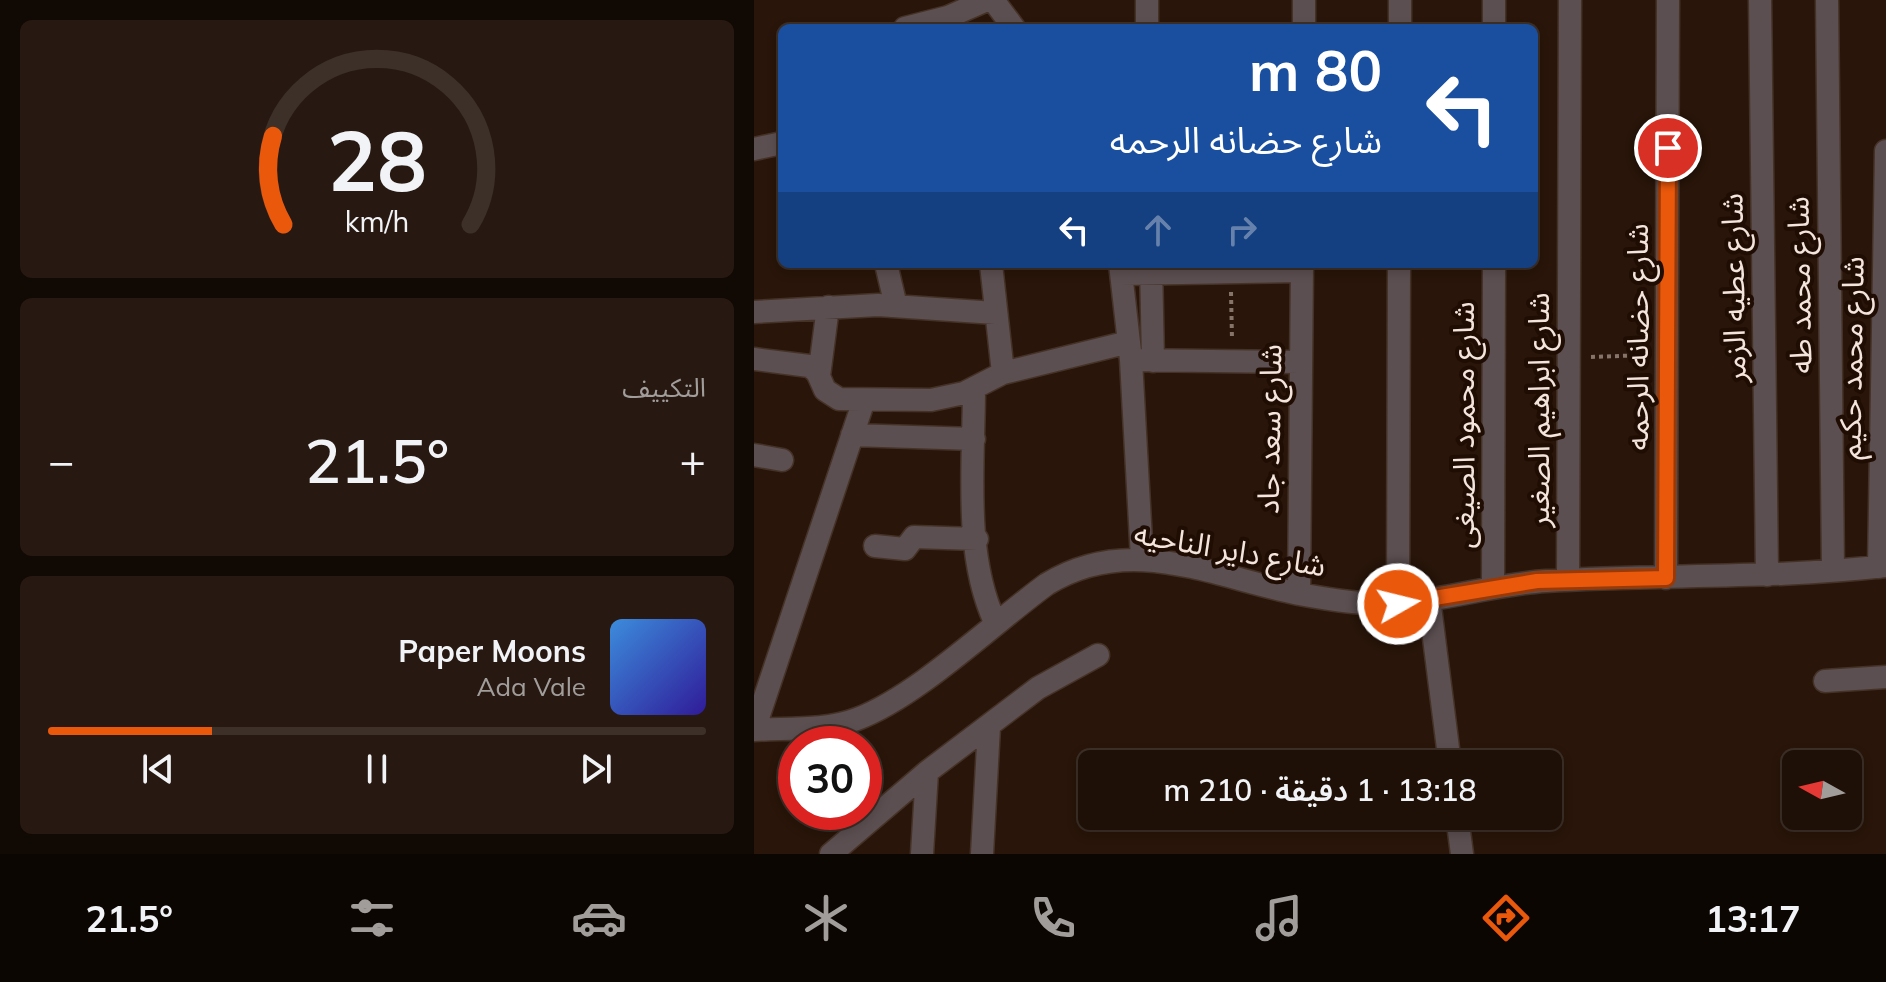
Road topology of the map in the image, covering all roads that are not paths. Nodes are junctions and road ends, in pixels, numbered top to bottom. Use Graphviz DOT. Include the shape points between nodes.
graph roads {
  1 [pos="990,0"];
  2 [pos="1147,0"];
  3 [pos="1304,0"];
  4 [pos="1400,0"];
  5 [pos="1494,0"];
  6 [pos="1570,0"];
  7 [pos="1668,0"];
  8 [pos="1760,0"];
  9 [pos="1827,0"];
  10 [pos="921,24"];
  11 [pos="1011,24"];
  12 [pos="1147,24"];
  13 [pos="1304,24"];
  14 [pos="1400,24"];
  15 [pos="1494,24"];
  16 [pos="778,144"];
  17 [pos="754,149"];
  18 [pos="1886,151"];
  19 [pos="887,268"];
  20 [pos="991,268"];
  21 [pos="1276,268"];
  22 [pos="1302,268"];
  23 [pos="1399,268"];
  24 [pos="1494,268"];
  25 [pos="1121,269"];
  26 [pos="1151,269"];
  27 [pos="1224,270"];
  28 [pos="896,306"];
  29 [pos="828,307"];
  30 [pos="754,312"];
  31 [pos="995,313"];
  32 [pos="1137,354"];
  33 [pos="754,359"];
  34 [pos="1301,362"];
  35 [pos="1003,373"];
  36 [pos="819,376"];
  37 [pos="974,388"];
  38 [pos="864,400"];
  39 [pos="852,435"];
  40 [pos="974,439"];
  41 [pos="754,455"];
  42 [pos="782,460"];
  43 [pos="977,539"];
  44 [pos="875,546"];
  45 [pos="1142,559"];
  46 [pos="1882,566"];
  47 [pos="1833,570"];
  48 [pos="1767,575"];
  49 [pos="1666,578"];
  50 [pos="1568,579"];
  51 [pos="1493,587"];
  52 [pos="1299,594"];
  53 [pos="1429,599"];
  54 [pos="1398,604"];
  55 [pos="995,622"];
  56 [pos="1098,655"];
  57 [pos="1886,677"];
  58 [pos="1825,681"];
  59 [pos="989,727"];
  60 [pos="754,730"];
  61 [pos="1448,750"];
  62 [pos="927,772"];
  63 [pos="1459,830"];
  64 [pos="831,854"];
  65 [pos="922,854"];
  66 [pos="982,854"];
  67 [pos="1462,854"];
  1 -- 10 [label="street"];
  1 -- 11 [label="street"];
  2 -- 12 [label="street"];
  3 -- 13 [label="street"];
  4 -- 14 [label="street"];
  5 -- 15 [label="street"];
  6 -- 50 [label="street, شارع ابراهيم الصغير"];
  7 -- 49 [label="street, شارع حضانه الرحمه"];
  8 -- 48 [label="street, شارع عطيه الزمر"];
  9 -- 47 [label="street, شارع محمد طه"];
  16 -- 17 [label="street"];
  18 -- 46 [label="street, شارع محمد حكيم"];
  19 -- 28 [label="street"];
  20 -- 31 [label="street"];
  21 -- 27 [label="street"];
  22 -- 34 [label="street, شارع سعد جاد"];
  23 -- 54 [label="street"];
  24 -- 51 [label="street, شارع محمود الصيغى"];
  25 -- 26 [label="street"];
  25 -- 32 [label="street"];
  26 -- 27 [label="street"];
  26 -- 32 [label="street"];
  28 -- 29 [label="street"];
  28 -- 31 [label="street"];
  29 -- 30 [label="street"];
  29 -- 36 [label="street"];
  31 -- 35 [label="street"];
  32 -- 34 [label="street"];
  32 -- 35 [label="street"];
  32 -- 45 [label="street"];
  33 -- 36 [label="street" via="804,364"];
  34 -- 52 [label="street, شارع سعد جاد"];
  35 -- 37 [label="street"];
  36 -- 38 [label="street" via="831,396"];
  37 -- 38 [label="street" via="931,400"];
  37 -- 40 [label="street"];
  38 -- 39 [label="street"];
  39 -- 40 [label="street"];
  39 -- 60 [label="street"];
  40 -- 43 [label="street"];
  41 -- 42 [label="street"];
  43 -- 44 [label="street" via="914,537 905,549"];
  43 -- 55 [label="street" via="985,595"];
  45 -- 52 [label="street, شارع داير الناحيه"];
  45 -- 55 [label="street, شارع داير الناحيه" via="1096,561 1070,570"];
  46 -- 47 [label="street, شارع داير الناحيه"];
  47 -- 48 [label="street, شارع داير الناحيه"];
  48 -- 49 [label="street, شارع داير الناحيه"];
  49 -- 50 [label="street, شارع داير الناحيه"];
  50 -- 51 [label="street, شارع داير الناحيه"];
  51 -- 53 [label="street, شارع داير الناحيه"];
  52 -- 54 [label="street, شارع داير الناحيه"];
  53 -- 54 [label="street, شارع داير الناحيه"];
  53 -- 61 [label="street"];
  55 -- 60 [label="street, شارع داير الناحيه" via="905,694 857,719"];
  56 -- 59 [label="street" via="1038,688"];
  57 -- 58 [label="street"];
  59 -- 62 [label="street"];
  59 -- 66 [label="street"];
  62 -- 64 [label="street"];
  62 -- 65 [label="street"];
  63 -- 67 [label="street"];
}
